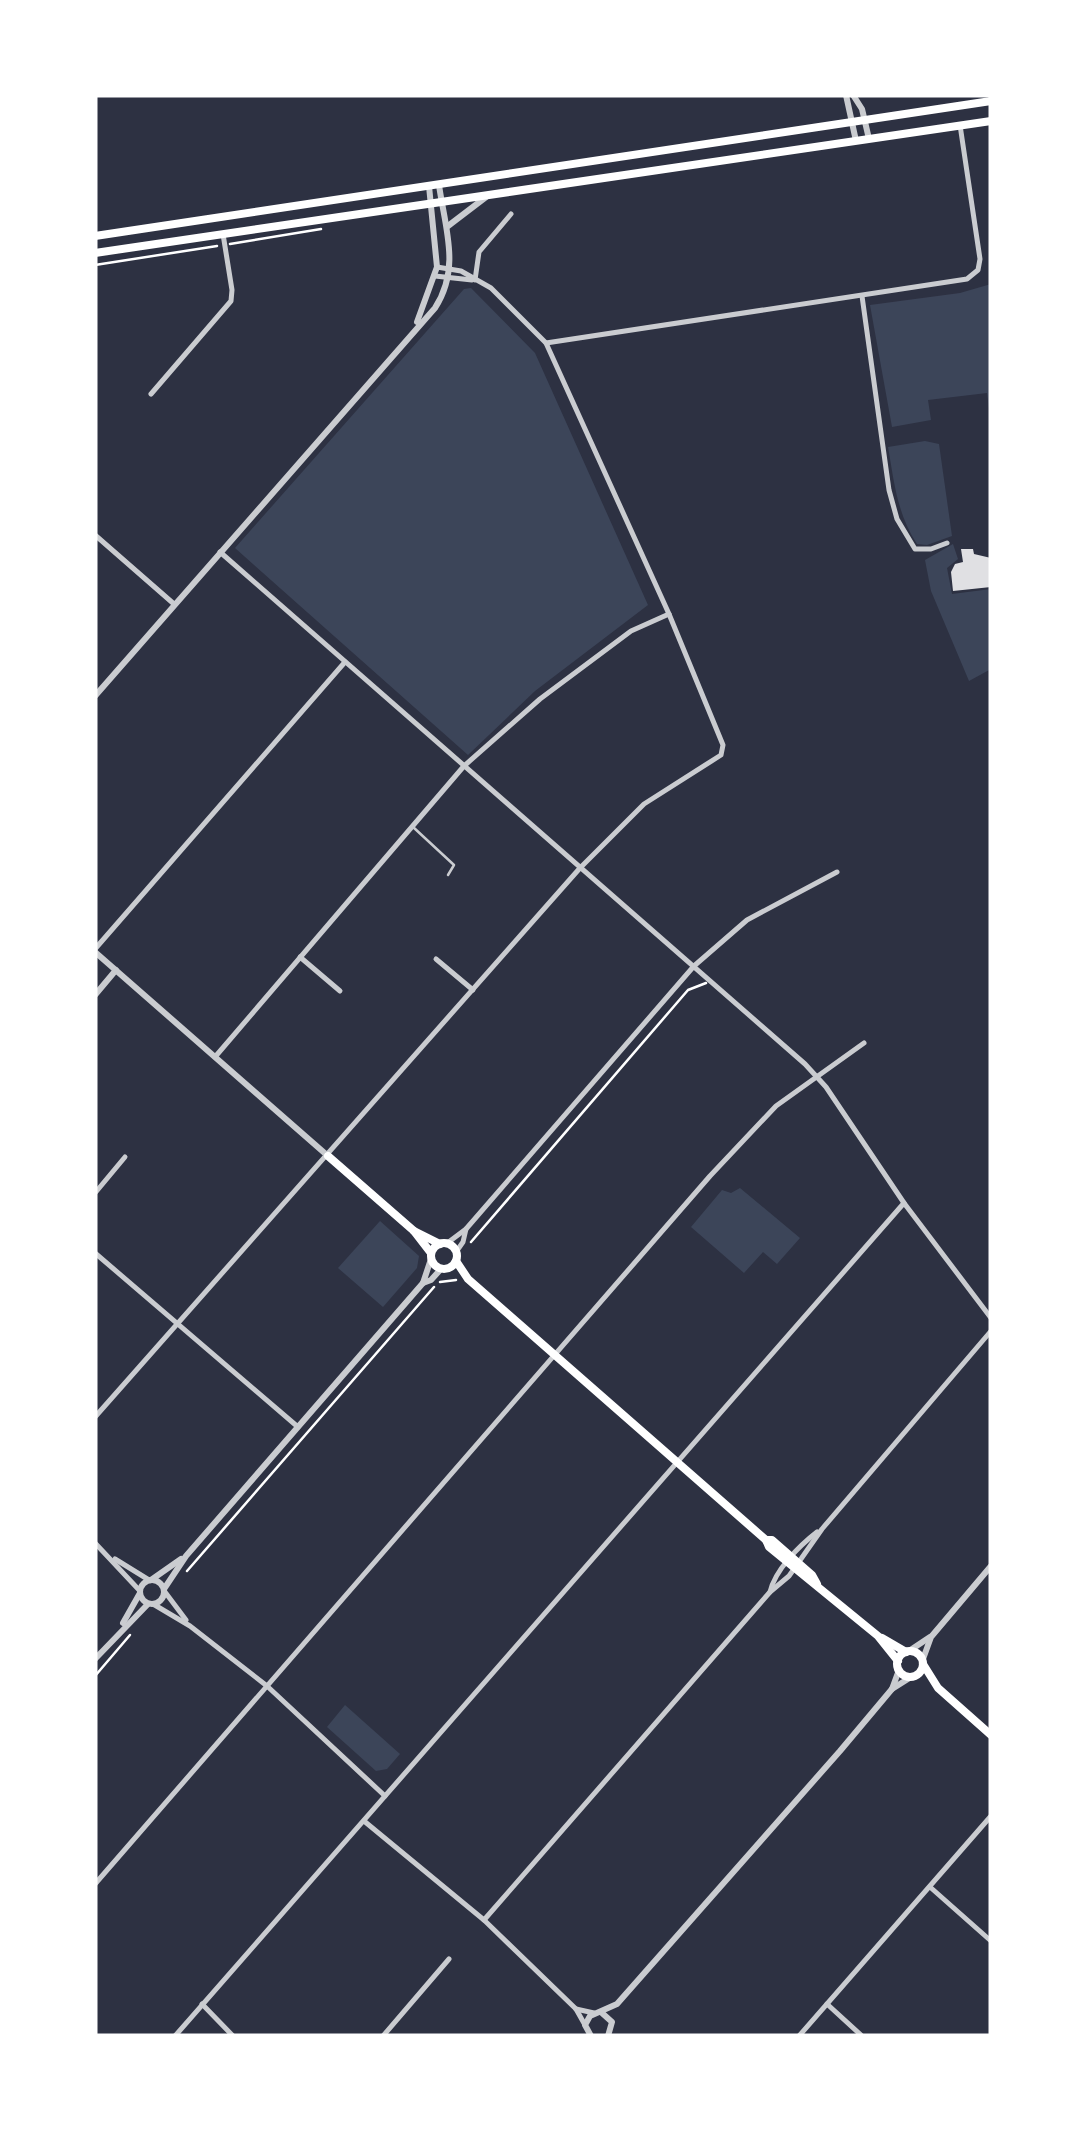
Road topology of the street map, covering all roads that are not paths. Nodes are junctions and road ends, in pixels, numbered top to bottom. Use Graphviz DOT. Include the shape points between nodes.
graph roads {
  1 [pos="850,95"];
  2 [pos="991,100"];
  3 [pos="865,120"];
  4 [pos="991,120"];
  5 [pos="852,122"];
  6 [pos="960,125"];
  7 [pos="869,139"];
  8 [pos="856,141"];
  9 [pos="434,186"];
  10 [pos="486,196"];
  11 [pos="436,202"];
  12 [pos="511,214"];
  13 [pos="448,226"];
  14 [pos="223,234"];
  15 [pos="95,236"];
  16 [pos="95,253"];
  17 [pos="437,266"];
  18 [pos="450,269"];
  19 [pos="436,276"];
  20 [pos="448,278"];
  21 [pos="475,280"];
  22 [pos="862,296"];
  23 [pos="414,328"];
  24 [pos="546,343"];
  25 [pos="150,394"];
  26 [pos="95,535"];
  27 [pos="947,543"];
  28 [pos="220,552"];
  29 [pos="174,604"];
  30 [pos="669,614"];
  31 [pos="345,662"];
  32 [pos="95,696"];
  33 [pos="464,766"];
  34 [pos="414,826"];
  35 [pos="460,860"];
  36 [pos="454,865"];
  37 [pos="580,868"];
  38 [pos="837,872"];
  39 [pos="448,875"];
  40 [pos="95,951"];
  41 [pos="300,957"];
  42 [pos="436,959"];
  43 [pos="694,966"];
  44 [pos="116,970"];
  45 [pos="472,990"];
  46 [pos="340,991"];
  47 [pos="95,995"];
  48 [pos="864,1043"];
  49 [pos="215,1057"];
  50 [pos="816,1076"];
  51 [pos="328,1156"];
  52 [pos="125,1157"];
  53 [pos="95,1193"];
  54 [pos="904,1203"];
  55 [pos="466,1229"];
  56 [pos="414,1231"];
  57 [pos="443,1244"];
  58 [pos="95,1253"];
  59 [pos="431,1256"];
  60 [pos="456,1256"];
  61 [pos="442,1269"];
  62 [pos="468,1278"];
  63 [pos="422,1283"];
  64 [pos="991,1318"];
  65 [pos="177,1324"];
  66 [pos="991,1331"];
  67 [pos="556,1355"];
  68 [pos="95,1417"];
  69 [pos="298,1427"];
  70 [pos="678,1462"];
  71 [pos="95,1543"];
  72 [pos="108,1555"];
  73 [pos="186,1556"];
  74 [pos="793,1563"];
  75 [pos="991,1566"];
  76 [pos="150,1580"];
  77 [pos="165,1590"];
  78 [pos="140,1592"];
  79 [pos="150,1604"];
  80 [pos="190,1626"];
  81 [pos="118,1633"];
  82 [pos="878,1636"];
  83 [pos="931,1637"];
  84 [pos="907,1651"];
  85 [pos="95,1659"];
  86 [pos="923,1662"];
  87 [pos="898,1666"];
  88 [pos="913,1676"];
  89 [pos="267,1686"];
  90 [pos="938,1688"];
  91 [pos="892,1689"];
  92 [pos="991,1734"];
  93 [pos="385,1796"];
  94 [pos="991,1816"];
  95 [pos="364,1821"];
  96 [pos="95,1884"];
  97 [pos="930,1887"];
  98 [pos="484,1920"];
  99 [pos="991,1941"];
  100 [pos="449,1960"];
  101 [pos="202,2004"];
  102 [pos="617,2004"];
  103 [pos="827,2004"];
  104 [pos="576,2009"];
  105 [pos="598,2013"];
  106 [pos="611,2031"];
  107 [pos="586,2032"];
  108 [pos="175,2036"];
  109 [pos="232,2036"];
  110 [pos="383,2036"];
  111 [pos="799,2036"];
  112 [pos="862,2036"];
  1 -- 3 [label="street"];
  1 -- 5 [label="street"];
  2 -- 3 [label="main road"];
  3 -- 5 [label="main road"];
  3 -- 7 [label="street"];
  4 -- 6 [label="main road"];
  5 -- 8 [label="street"];
  5 -- 9 [label="main road"];
  6 -- 7 [label="main road"];
  6 -- 22 [label="street" via="978,270 960,281"];
  7 -- 8 [label="main road"];
  8 -- 10 [label="main road"];
  9 -- 11 [label="street"];
  9 -- 15 [label="main road"];
  10 -- 11 [label="main road"];
  10 -- 13 [label="street"];
  11 -- 13 [label="street"];
  11 -- 14 [label="main road"];
  11 -- 17 [label="street"];
  12 -- 21 [label="street" via="479,252"];
  13 -- 18 [label="street"];
  14 -- 16 [label="main road"];
  14 -- 25 [label="street" via="231,301"];
  17 -- 18 [label="street"];
  17 -- 19 [label="street"];
  18 -- 20 [label="street"];
  18 -- 21 [label="street"];
  19 -- 20 [label="street"];
  19 -- 23 [label="street"];
  20 -- 21 [label="street"];
  20 -- 23 [label="street" via="435,308"];
  21 -- 24 [label="street"];
  22 -- 24 [label="street"];
  22 -- 27 [label="street" via="897,519 915,549"];
  23 -- 28 [label="street"];
  24 -- 30 [label="street"];
  26 -- 29 [label="street"];
  28 -- 29 [label="street"];
  28 -- 31 [label="street"];
  29 -- 32 [label="street"];
  30 -- 33 [label="street" via="632,631 540,699"];
  30 -- 37 [label="street" via="723,745 720,755 644,804"];
  31 -- 33 [label="street"];
  31 -- 40 [label="street"];
  33 -- 34 [label="street"];
  33 -- 37 [label="street"];
  34 -- 36 [label="lane"];
  34 -- 41 [label="street"];
  35 -- 36 [label="lane"];
  36 -- 39 [label="lane"];
  37 -- 43 [label="street"];
  37 -- 45 [label="street"];
  38 -- 43 [label="street" via="747,920"];
  40 -- 44 [label="street"];
  41 -- 46 [label="street"];
  41 -- 49 [label="street"];
  42 -- 45 [label="street"];
  43 -- 50 [label="street"];
  43 -- 55 [label="street"];
  44 -- 47 [label="street"];
  44 -- 49 [label="street"];
  45 -- 51 [label="street"];
  48 -- 50 [label="street"];
  49 -- 51 [label="street"];
  50 -- 54 [label="street"];
  50 -- 67 [label="street" via="776,1106 710,1176"];
  51 -- 56 [label="main road"];
  51 -- 65 [label="street"];
  52 -- 53 [label="street"];
  54 -- 64 [label="street"];
  54 -- 70 [label="street"];
  55 -- 57 [label="street"];
  55 -- 60 [label="street"];
  56 -- 57 [label="main road"];
  56 -- 59 [label="main road"];
  57 -- 59 [label="main road"];
  57 -- 60 [label="main road"];
  58 -- 65 [label="street"];
  59 -- 61 [label="main road"];
  59 -- 63 [label="street"];
  60 -- 61 [label="main road"];
  60 -- 62 [label="main road"];
  61 -- 62 [label="main road"];
  61 -- 63 [label="street"];
  62 -- 67 [label="main road"];
  63 -- 69 [label="street"];
  65 -- 68 [label="street"];
  65 -- 69 [label="street"];
  66 -- 74 [label="street"];
  67 -- 70 [label="main road"];
  67 -- 89 [label="street"];
  69 -- 73 [label="street"];
  70 -- 74 [label="main road"];
  70 -- 93 [label="street"];
  71 -- 72 [label="street"];
  72 -- 76 [label="street"];
  72 -- 78 [label="street"];
  73 -- 76 [label="street"];
  73 -- 77 [label="street"];
  74 -- 82 [label="main road"];
  74 -- 98 [label="street"];
  75 -- 83 [label="street"];
  76 -- 77 [label="street"];
  76 -- 78 [label="street"];
  77 -- 79 [label="street" via="162,1600"];
  77 -- 80 [label="street"];
  78 -- 79 [label="street"];
  78 -- 81 [label="street"];
  79 -- 80 [label="street"];
  79 -- 81 [label="street"];
  80 -- 89 [label="street"];
  81 -- 85 [label="street"];
  82 -- 84 [label="main road"];
  82 -- 87 [label="main road"];
  83 -- 84 [label="street"];
  83 -- 86 [label="street"];
  84 -- 86 [label="main road"];
  84 -- 87 [label="main road"];
  86 -- 88 [label="main road"];
  86 -- 90 [label="main road"];
  87 -- 88 [label="main road"];
  87 -- 91 [label="street"];
  88 -- 90 [label="main road"];
  88 -- 91 [label="street"];
  89 -- 93 [label="street"];
  89 -- 96 [label="street"];
  90 -- 92 [label="main road"];
  91 -- 102 [label="street"];
  93 -- 95 [label="street"];
  94 -- 97 [label="street"];
  95 -- 98 [label="street"];
  95 -- 101 [label="street"];
  97 -- 99 [label="street"];
  97 -- 103 [label="street"];
  98 -- 104 [label="street"];
  100 -- 110 [label="street"];
  101 -- 108 [label="street"];
  101 -- 109 [label="street"];
  102 -- 105 [label="street"];
  102 -- 106 [label="street"];
  103 -- 111 [label="street"];
  103 -- 112 [label="street"];
  104 -- 105 [label="street"];
  104 -- 107 [label="street"];
  105 -- 106 [label="street"];
  105 -- 107 [label="street"];
}
